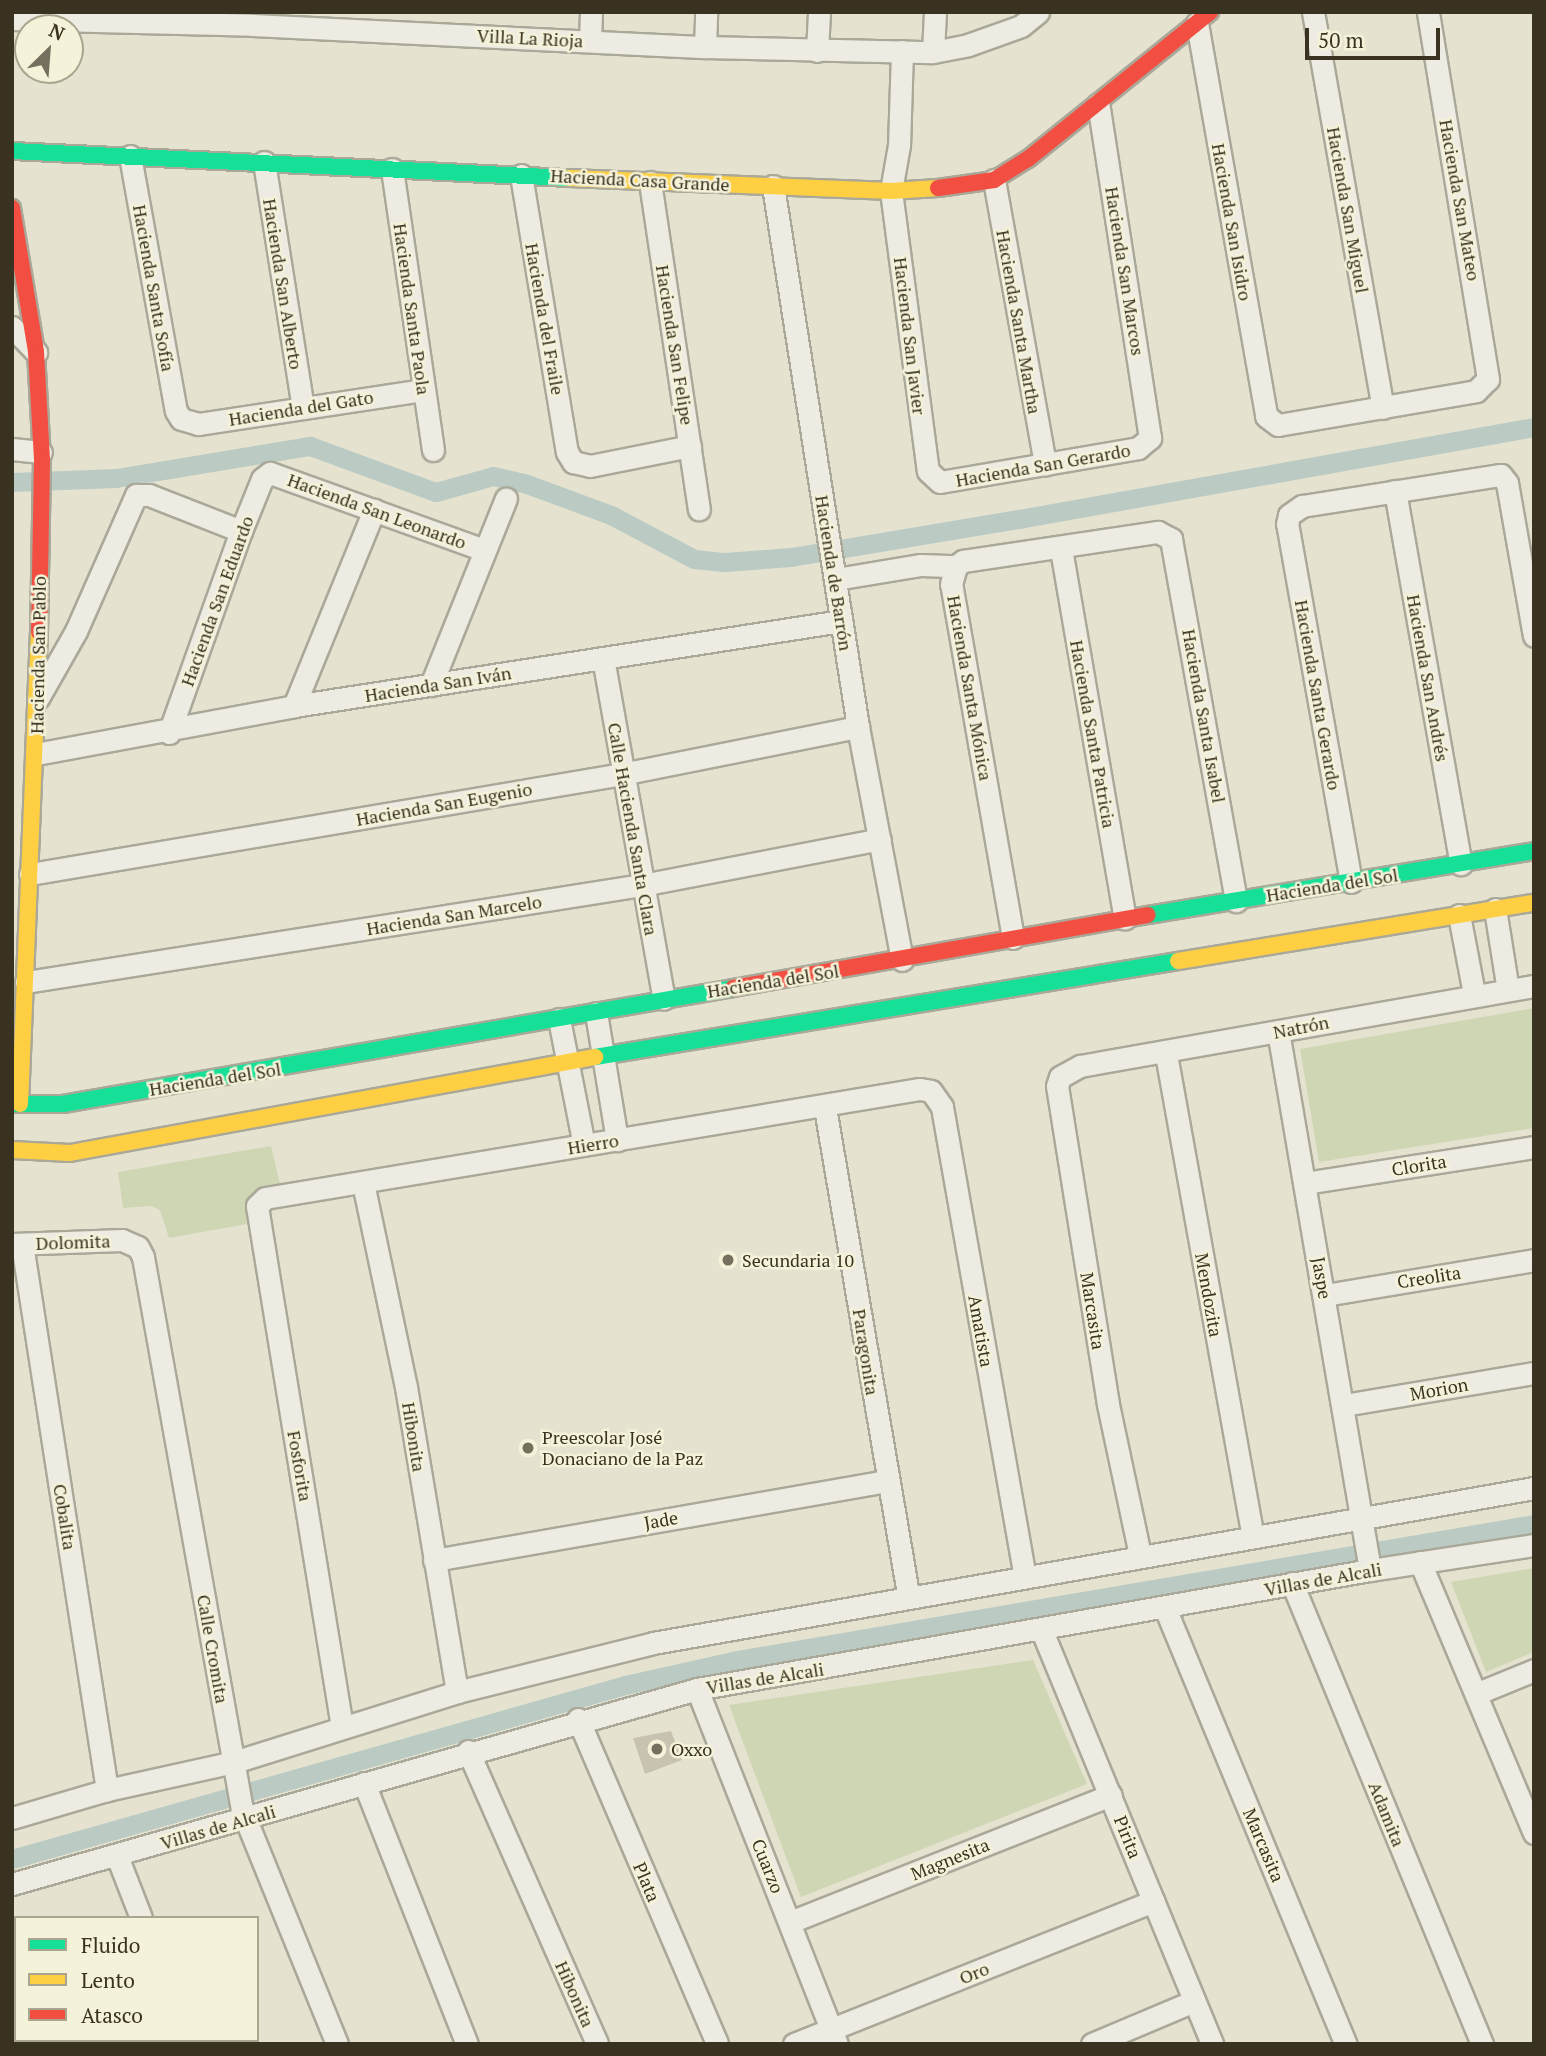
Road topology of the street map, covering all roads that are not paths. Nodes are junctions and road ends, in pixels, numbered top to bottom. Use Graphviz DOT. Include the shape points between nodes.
graph roads {
  1 [pos="591,12"];
  2 [pos="706,12"];
  3 [pos="819,12"];
  4 [pos="935,12"];
  5 [pos="1038,12"];
  6 [pos="1313,12"];
  7 [pos="1428,12"];
  8 [pos="84,18"];
  9 [pos="138,18"];
  10 [pos="1204,18"];
  11 [pos="253,19"];
  12 [pos="590,41"];
  13 [pos="705,47"];
  14 [pos="817,51"];
  15 [pos="902,51"];
  16 [pos="933,51"];
  17 [pos="1098,104"];
  18 [pos="12,151"];
  19 [pos="130,156"];
  20 [pos="264,162"];
  21 [pos="392,169"];
  22 [pos="521,174"];
  23 [pos="994,180"];
  24 [pos="650,182"];
  25 [pos="773,186"];
  26 [pos="891,191"];
  27 [pos="12,208"];
  28 [pos="12,327"];
  29 [pos="36,352"];
  30 [pos="423,390"];
  31 [pos="303,407"];
  32 [pos="1383,408"];
  33 [pos="181,419"];
  34 [pos="1150,438"];
  35 [pos="690,446"];
  36 [pos="12,449"];
  37 [pos="433,450"];
  38 [pos="41,457"];
  39 [pos="1045,464"];
  40 [pos="270,473"];
  41 [pos="933,479"];
  42 [pos="1395,491"];
  43 [pos="506,498"];
  44 [pos="699,509"];
  45 [pos="374,510"];
  46 [pos="241,531"];
  47 [pos="1062,549"];
  48 [pos="484,550"];
  49 [pos="956,566"];
  50 [pos="835,572"];
  51 [pos="841,621"];
  52 [pos="1534,636"];
  53 [pos="603,658"];
  54 [pos="431,685"];
  55 [pos="37,700"];
  56 [pos="294,706"];
  57 [pos="858,727"];
  58 [pos="169,733"];
  59 [pos="36,754"];
  60 [pos="622,774"];
  61 [pos="880,839"];
  62 [pos="1534,851"];
  63 [pos="1461,864"];
  64 [pos="30,874"];
  65 [pos="1351,882"];
  66 [pos="642,885"];
  67 [pos="1236,901"];
  68 [pos="1534,902"];
  69 [pos="1495,909"];
  70 [pos="1459,915"];
  71 [pos="1125,919"];
  72 [pos="1013,938"];
  73 [pos="902,960"];
  74 [pos="26,982"];
  75 [pos="1534,986"];
  76 [pos="1508,990"];
  77 [pos="1474,994"];
  78 [pos="664,999"];
  79 [pos="596,1013"];
  80 [pos="559,1019"];
  81 [pos="1278,1031"];
  82 [pos="1166,1054"];
  83 [pos="602,1056"];
  84 [pos="568,1063"];
  85 [pos="1068,1070"];
  86 [pos="931,1091"];
  87 [pos="16,1104"];
  88 [pos="825,1108"];
  89 [pos="617,1140"];
  90 [pos="584,1145"];
  91 [pos="1534,1147"];
  92 [pos="12,1150"];
  93 [pos="363,1183"];
  94 [pos="1305,1183"];
  95 [pos="257,1206"];
  96 [pos="17,1244"];
  97 [pos="133,1244"];
  98 [pos="1534,1260"];
  99 [pos="1325,1295"];
  100 [pos="1534,1373"];
  101 [pos="1344,1405"];
  102 [pos="887,1480"];
  103 [pos="1534,1488"];
  104 [pos="1362,1523"];
  105 [pos="1252,1537"];
  106 [pos="1534,1545"];
  107 [pos="1140,1555"];
  108 [pos="434,1560"];
  109 [pos="1420,1562"];
  110 [pos="1369,1566"];
  111 [pos="1024,1574"];
  112 [pos="1292,1583"];
  113 [pos="908,1596"];
  114 [pos="1165,1608"];
  115 [pos="1042,1631"];
  116 [pos="1534,1670"];
  117 [pos="697,1689"];
  118 [pos="457,1692"];
  119 [pos="1478,1693"];
  120 [pos="578,1719"];
  121 [pos="342,1727"];
  122 [pos="468,1751"];
  123 [pos="235,1767"];
  124 [pos="364,1783"];
  125 [pos="107,1790"];
  126 [pos="1111,1795"];
  127 [pos="1530,1810"];
  128 [pos="244,1815"];
  129 [pos="12,1818"];
  130 [pos="1534,1833"];
  131 [pos="117,1856"];
  132 [pos="12,1884"];
  133 [pos="1154,1901"];
  134 [pos="140,1916"];
  135 [pos="790,1922"];
  136 [pos="1194,2001"];
  137 [pos="834,2037"];
  138 [pos="337,2044"];
  139 [pos="467,2044"];
  140 [pos="597,2044"];
  141 [pos="717,2044"];
  142 [pos="794,2044"];
  143 [pos="1092,2044"];
  144 [pos="1212,2044"];
  145 [pos="1346,2044"];
  146 [pos="1482,2044"];
  1 -- 12 [label="street"];
  2 -- 13 [label="street"];
  3 -- 14 [label="street"];
  4 -- 16 [label="street"];
  5 -- 16 [label="street, Villa La Rioja" via="1021,26 968,45"];
  6 -- 32 [label="street, Hacienda San Miguel"];
  7 -- 32 [label="street, Hacienda San Mateo" via="1489,371 1484,386"];
  8 -- 9 [label="street, Villa La Rioja"];
  9 -- 11 [label="street, Villa La Rioja"];
  10 -- 17 [label="street, Hacienda Casa Grande"];
  10 -- 32 [label="street, Hacienda San Isidro" via="1269,420 1278,425"];
  11 -- 12 [label="street, Villa La Rioja"];
  12 -- 13 [label="street, Villa La Rioja"];
  13 -- 14 [label="street, Villa La Rioja"];
  14 -- 15 [label="street, Villa La Rioja"];
  15 -- 16 [label="street, Villa La Rioja"];
  15 -- 26 [label="street, Hacienda San Javier" via="899,145"];
  17 -- 23 [label="street, Hacienda Casa Grande"];
  17 -- 34 [label="street, Hacienda San Marcos"];
  18 -- 19 [label="street, Hacienda Casa Grande"];
  19 -- 20 [label="street, Hacienda Casa Grande"];
  19 -- 33 [label="street, Hacienda Santa Sofía"];
  20 -- 21 [label="street, Hacienda Casa Grande"];
  20 -- 31 [label="street, Hacienda San Alberto"];
  21 -- 22 [label="street, Hacienda Casa Grande"];
  21 -- 30 [label="street, Hacienda Santa Paola"];
  22 -- 24 [label="street, Hacienda Casa Grande"];
  22 -- 35 [label="street, Hacienda del Fraile" via="567,452 573,462 590,466"];
  23 -- 26 [label="street, Hacienda Casa Grande"];
  23 -- 39 [label="street, Hacienda Santa Martha"];
  24 -- 25 [label="street, Hacienda Casa Grande"];
  24 -- 35 [label="street, Hacienda San Felipe"];
  25 -- 26 [label="street, Hacienda Casa Grande"];
  25 -- 50 [label="street, Hacienda de Barrón"];
  26 -- 41 [label="street, Hacienda San Javier"];
  27 -- 29 [label="street, Hacienda San Pablo"];
  28 -- 29 [label="street"];
  29 -- 38 [label="street, Hacienda San Pablo"];
  30 -- 31 [label="street, Hacienda del Gato"];
  30 -- 37 [label="street, Hacienda Santa Paola"];
  31 -- 33 [label="street, Hacienda del Gato" via="198,424"];
  34 -- 39 [label="street, Hacienda San Gerardo" via="1138,448"];
  35 -- 44 [label="street, Hacienda San Felipe"];
  36 -- 38 [label="street"];
  38 -- 55 [label="street, Hacienda San Pablo"];
  39 -- 41 [label="street, Hacienda San Gerardo" via="948,482"];
  40 -- 45 [label="street, Hacienda San Leonardo"];
  40 -- 46 [label="street, Hacienda San Eduardo" via="262,479"];
  42 -- 52 [label="street" via="1501,475 1507,482"];
  42 -- 63 [label="street, Hacienda San Andrés"];
  42 -- 65 [label="street, Hacienda Santa Gerardo" via="1294,510 1287,524"];
  43 -- 48 [label="street"];
  45 -- 48 [label="street, Hacienda San Leonardo"];
  45 -- 56 [label="street"];
  46 -- 55 [label="street" via="149,495 136,495 76,631"];
  46 -- 58 [label="street, Hacienda San Eduardo"];
  47 -- 49 [label="street" via="962,561"];
  47 -- 67 [label="street, Hacienda Santa Isabel" via="1166,534 1175,547"];
  47 -- 71 [label="street, Hacienda Santa Patricia"];
  48 -- 54 [label="street"];
  49 -- 50 [label="street"];
  49 -- 72 [label="street, Hacienda Santa Mónica" via="951,584"];
  50 -- 51 [label="street, Hacienda de Barrón"];
  51 -- 53 [label="street, Hacienda San Iván"];
  51 -- 57 [label="street, Hacienda de Barrón"];
  53 -- 54 [label="street, Hacienda San Iván"];
  53 -- 60 [label="street, Calle Hacienda Santa Clara"];
  54 -- 56 [label="street, Hacienda San Iván"];
  55 -- 59 [label="street, Hacienda San Pablo"];
  56 -- 58 [label="street, Hacienda San Iván"];
  57 -- 60 [label="street, Hacienda San Eugenio"];
  57 -- 61 [label="street, Hacienda de Barrón"];
  58 -- 59 [label="street, Hacienda San Iván"];
  59 -- 64 [label="street, Hacienda San Pablo"];
  60 -- 64 [label="street, Hacienda San Eugenio"];
  60 -- 66 [label="street, Calle Hacienda Santa Clara"];
  61 -- 66 [label="street, Hacienda San Marcelo"];
  61 -- 73 [label="street, Hacienda de Barrón"];
  62 -- 63 [label="street, Hacienda del Sol"];
  63 -- 65 [label="street, Hacienda del Sol"];
  64 -- 74 [label="street, Hacienda San Pablo"];
  65 -- 67 [label="street, Hacienda del Sol"];
  66 -- 74 [label="street, Hacienda San Marcelo"];
  66 -- 78 [label="street, Calle Hacienda Santa Clara"];
  67 -- 71 [label="street, Hacienda del Sol"];
  68 -- 69 [label="street"];
  69 -- 70 [label="street"];
  69 -- 76 [label="street"];
  70 -- 77 [label="street"];
  70 -- 83 [label="street"];
  71 -- 72 [label="street, Hacienda del Sol"];
  72 -- 73 [label="street, Hacienda del Sol"];
  73 -- 78 [label="street, Hacienda del Sol"];
  74 -- 87 [label="street, Hacienda San Pablo"];
  75 -- 76 [label="street, Natrón"];
  76 -- 77 [label="street, Natrón"];
  77 -- 81 [label="street, Natrón"];
  78 -- 79 [label="street, Hacienda del Sol"];
  79 -- 80 [label="street, Hacienda del Sol"];
  79 -- 83 [label="street"];
  80 -- 84 [label="street"];
  80 -- 87 [label="street, Hacienda del Sol" via="77,1102"];
  81 -- 82 [label="street, Natrón"];
  81 -- 94 [label="street, Jaspe"];
  82 -- 85 [label="street, Natrón"];
  82 -- 105 [label="street, Mendozita"];
  83 -- 84 [label="street"];
  83 -- 89 [label="street"];
  84 -- 90 [label="street"];
  84 -- 92 [label="street" via="70,1153"];
  85 -- 107 [label="street, Marcasita" via="1057,1086 1108,1404"];
  86 -- 88 [label="street, Hierro" via="920,1089"];
  86 -- 111 [label="street, Amatista" via="942,1107"];
  88 -- 89 [label="street, Hierro"];
  88 -- 102 [label="street, Paragonita"];
  89 -- 90 [label="street, Hierro"];
  90 -- 93 [label="street, Hierro"];
  91 -- 94 [label="street, Clorita"];
  93 -- 95 [label="street, Hierro" via="265,1198"];
  93 -- 108 [label="street, Hibonita" via="406,1387"];
  94 -- 99 [label="street, Jaspe"];
  95 -- 121 [label="street, Fosforita"];
  96 -- 97 [label="street, Dolomita"];
  96 -- 125 [label="street, Cobalita"];
  97 -- 123 [label="street, Calle Cromita" via="143,1257"];
  98 -- 99 [label="street, Creolita"];
  99 -- 101 [label="street, Jaspe"];
  100 -- 101 [label="street, Morion"];
  101 -- 104 [label="street, Jaspe"];
  102 -- 108 [label="street, Jade"];
  102 -- 113 [label="street, Paragonita"];
  103 -- 104 [label="street"];
  104 -- 105 [label="street"];
  104 -- 110 [label="street, Jaspe"];
  105 -- 107 [label="street"];
  106 -- 109 [label="street, Villas de Alcali"];
  107 -- 111 [label="street"];
  108 -- 118 [label="street, Hibonita"];
  109 -- 110 [label="street, Villas de Alcali"];
  109 -- 119 [label="street"];
  110 -- 112 [label="street, Villas de Alcali"];
  111 -- 113 [label="street"];
  112 -- 114 [label="street, Villas de Alcali"];
  112 -- 146 [label="street, Adamita"];
  113 -- 118 [label="street" via="653,1643"];
  114 -- 115 [label="street, Villas de Alcali"];
  114 -- 145 [label="street, Marcasita"];
  115 -- 117 [label="street, Villas de Alcali"];
  115 -- 126 [label="street, Pirita"];
  116 -- 119 [label="street"];
  117 -- 120 [label="street, Villas de Alcali"];
  117 -- 135 [label="street, Cuarzo"];
  118 -- 121 [label="street"];
  119 -- 127 [label="street"];
  120 -- 122 [label="street, Villas de Alcali"];
  120 -- 141 [label="street, Plata"];
  121 -- 123 [label="street"];
  122 -- 124 [label="street, Villas de Alcali"];
  122 -- 140 [label="street, Hibonita"];
  123 -- 125 [label="street"];
  123 -- 128 [label="street, Calle Cromita"];
  124 -- 128 [label="street, Villas de Alcali"];
  124 -- 139 [label="street"];
  125 -- 129 [label="street"];
  126 -- 133 [label="street, Pirita"];
  126 -- 135 [label="street, Magnesita"];
  127 -- 130 [label="street"];
  128 -- 131 [label="street, Villas de Alcali"];
  128 -- 138 [label="street, Calle Cromita"];
  131 -- 132 [label="street, Villas de Alcali"];
  131 -- 134 [label="street"];
  133 -- 136 [label="street, Pirita"];
  133 -- 137 [label="street, Oro"];
  135 -- 137 [label="street, Cuarzo"];
  136 -- 143 [label="street"];
  136 -- 144 [label="street, Pirita"];
  137 -- 142 [label="street, Oro"];
}
